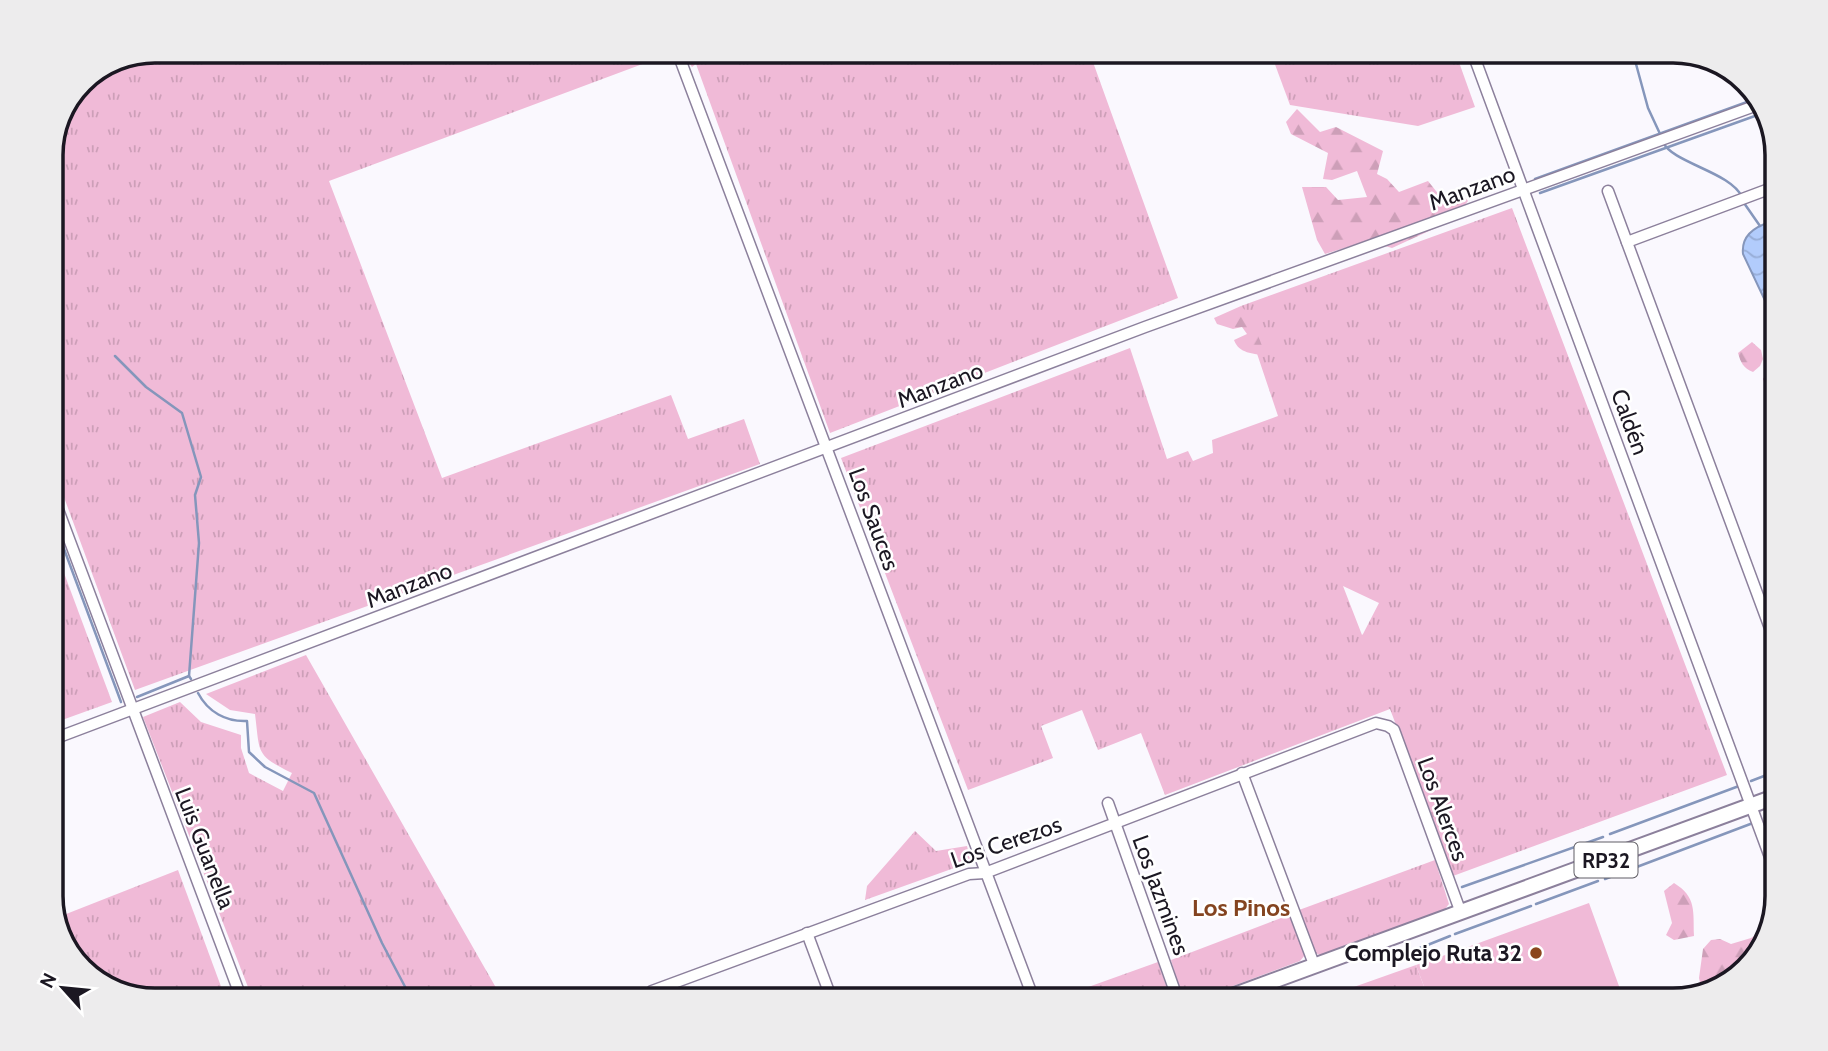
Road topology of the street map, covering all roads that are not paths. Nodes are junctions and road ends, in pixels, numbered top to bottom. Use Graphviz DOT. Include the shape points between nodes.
graph roads {
  1 [pos="682,63"];
  2 [pos="1476,63"];
  3 [pos="1752,107"];
  4 [pos="1524,190"];
  5 [pos="1765,190"];
  6 [pos="1608,191"];
  7 [pos="1627,242"];
  8 [pos="827,449"];
  9 [pos="63,523"];
  10 [pos="1765,609"];
  11 [pos="132,709"];
  12 [pos="1382,724"];
  13 [pos="63,735"];
  14 [pos="1242,773"];
  15 [pos="1765,801"];
  16 [pos="1108,803"];
  17 [pos="1752,806"];
  18 [pos="1115,824"];
  19 [pos="1765,842"];
  20 [pos="985,873"];
  21 [pos="1461,913"];
  22 [pos="807,933"];
  23 [pos="1315,968"];
  24 [pos="237,988"];
  25 [pos="660,988"];
  26 [pos="828,988"];
  27 [pos="1029,988"];
  28 [pos="1174,988"];
  29 [pos="1256,988"];
  1 -- 8 [label="street, Los Sauces"];
  2 -- 4 [label="street, Caldén"];
  3 -- 4 [label="street, Manzano"];
  4 -- 8 [label="street, Manzano" via="1144,327"];
  4 -- 17 [label="street, Caldén"];
  5 -- 7 [label="street"];
  6 -- 7 [label="street"];
  7 -- 10 [label="street"];
  8 -- 11 [label="street, Manzano"];
  8 -- 20 [label="street, Los Sauces"];
  9 -- 11 [label="street, Luis Guanella"];
  11 -- 13 [label="street, Manzano"];
  11 -- 24 [label="street, Luis Guanella"];
  12 -- 14 [label="street, Los Cerezos"];
  12 -- 21 [label="street, Los Alerces" via="1394,730"];
  14 -- 18 [label="street, Los Cerezos"];
  14 -- 23 [label="street"];
  15 -- 17 [label="main road, RP32"];
  16 -- 18 [label="street, Los Jazmines"];
  17 -- 19 [label="street, Caldén"];
  17 -- 21 [label="main road, RP32"];
  18 -- 20 [label="street, Los Cerezos"];
  18 -- 28 [label="street, Los Jazmines"];
  20 -- 22 [label="street, Los Cerezos" via="969,874"];
  20 -- 27 [label="street, Los Sauces"];
  21 -- 23 [label="main road, RP32"];
  22 -- 25 [label="street, Los Cerezos"];
  22 -- 26 [label="street"];
  23 -- 29 [label="main road, RP32"];
}
